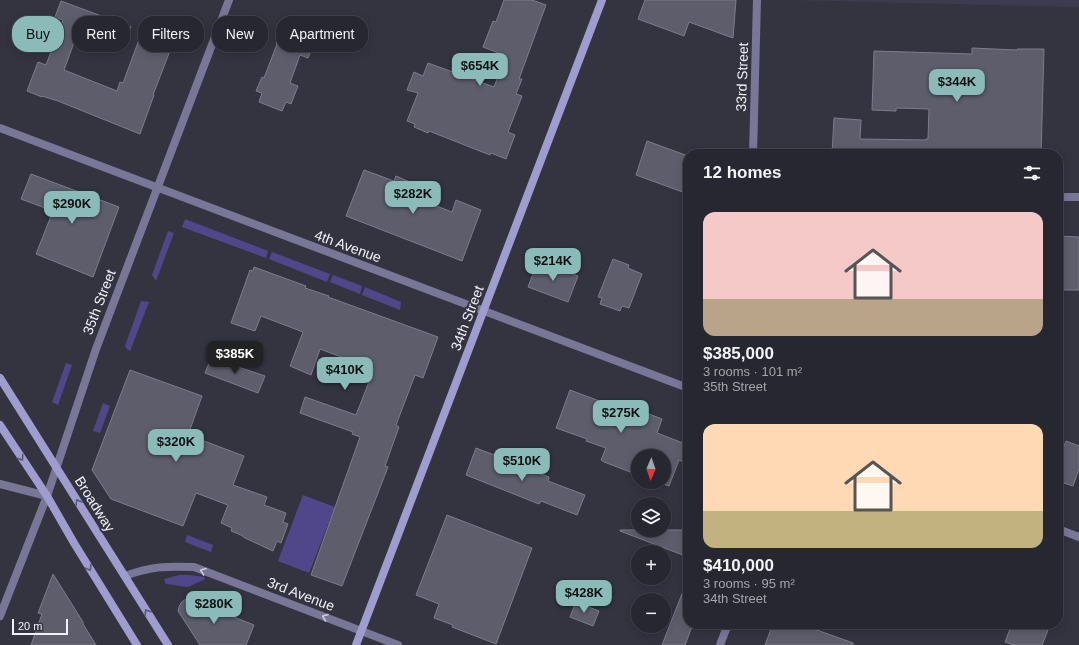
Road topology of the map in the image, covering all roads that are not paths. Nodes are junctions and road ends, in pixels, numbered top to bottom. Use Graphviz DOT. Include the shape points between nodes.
graph roads {
  1 [pos="229,0"];
  2 [pos="602,0"];
  3 [pos="757,0"];
  4 [pos="0,128"];
  5 [pos="753,149"];
  6 [pos="157,188"];
  7 [pos="1063,196"];
  8 [pos="1079,197"];
  9 [pos="484,310"];
  10 [pos="0,378"];
  11 [pos="683,386"];
  12 [pos="0,425"];
  13 [pos="56,467"];
  14 [pos="0,484"];
  15 [pos="47,496"];
  16 [pos="1063,531"];
  17 [pos="1079,537"];
  18 [pos="125,576"];
  19 [pos="0,616"];
  20 [pos="726,629"];
  21 [pos="361,631"];
  22 [pos="137,645"];
  23 [pos="168,645"];
  24 [pos="356,645"];
  25 [pos="398,645"];
  26 [pos="720,645"];
  1 -- 6 [label="street, 35th Street"];
  2 -- 9 [label="street, 34th Street"];
  3 -- 5 [label="street, 33rd Street"];
  4 -- 6 [label="street, 4th Avenue"];
  6 -- 9 [label="street, 4th Avenue"];
  6 -- 13 [label="street, 35th Street" via="96,349"];
  7 -- 8 [label="street"];
  9 -- 11 [label="street, 4th Avenue"];
  9 -- 21 [label="street, 34th Street"];
  10 -- 13 [label="street, Broadway"];
  12 -- 15 [label="street, one-way"];
  13 -- 15 [label="street, 35th Street"];
  18 -- 13 [label="street, Broadway, one-way"];
  14 -- 15 [label="street"];
  15 -- 19 [label="street, 35th Street"];
  15 -- 22 [label="street, one-way"];
  16 -- 17 [label="street"];
  21 -- 18 [label="street, 3rd Avenue, one-way" via="194,567 168,566"];
  23 -- 18 [label="street, Broadway, one-way"];
  20 -- 26 [label="street"];
  21 -- 24 [label="street, 34th Street"];
  21 -- 25 [label="street, 3rd Avenue"];
}
